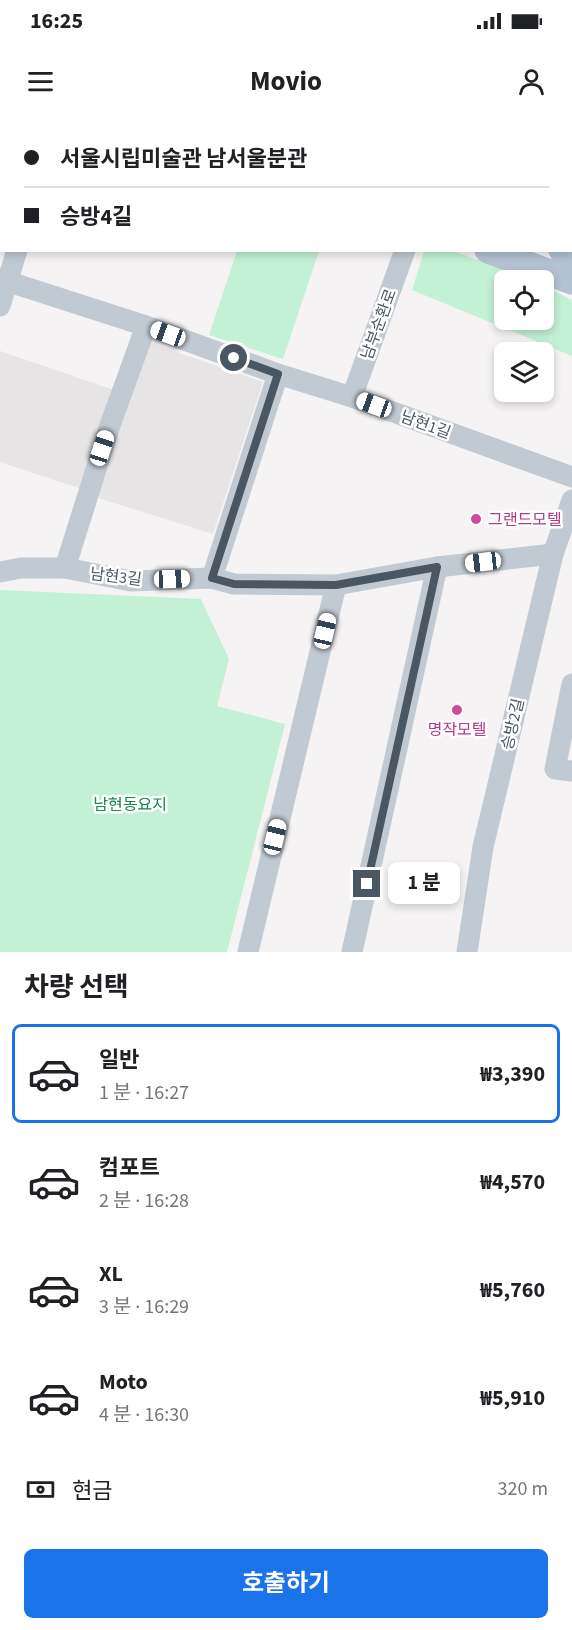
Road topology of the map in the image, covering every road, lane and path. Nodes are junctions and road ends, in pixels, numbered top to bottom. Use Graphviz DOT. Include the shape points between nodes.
graph roads {
  1 [pos="16,252"];
  2 [pos="404,252"];
  3 [pos="491,252"];
  4 [pos="4,280"];
  5 [pos="572,281"];
  6 [pos="572,293"];
  7 [pos="0,306"];
  8 [pos="146,326"];
  9 [pos="278,374"];
  10 [pos="352,397"];
  11 [pos="572,477"];
  12 [pos="572,500"];
  13 [pos="553,554"];
  14 [pos="437,567"];
  15 [pos="65,568"];
  16 [pos="0,572"];
  17 [pos="212,578"];
  18 [pos="336,585"];
  19 [pos="572,684"];
  20 [pos="572,771"];
  21 [pos="248,952"];
  22 [pos="352,952"];
  23 [pos="467,952"];
  1 -- 4 [label="street"];
  2 -- 10 [label="street, 남부순환로"];
  3 -- 5 [label="main road"];
  3 -- 6 [label="main road"];
  4 -- 7 [label="street"];
  4 -- 8 [label="street, 남현1길"];
  8 -- 9 [label="street, 남현1길"];
  8 -- 15 [label="street"];
  9 -- 10 [label="street, 남현1길"];
  9 -- 17 [label="street"];
  10 -- 11 [label="street, 남현1길"];
  12 -- 13 [label="street, 승방2길"];
  13 -- 14 [label="street, 남현3길"];
  13 -- 23 [label="street, 승방2길" via="483,847"];
  14 -- 18 [label="street, 남현3길"];
  14 -- 22 [label="street"];
  15 -- 16 [label="street, 남현3길"];
  15 -- 17 [label="street, 남현3길" via="131,581"];
  17 -- 18 [label="street, 남현3길" via="234,584"];
  18 -- 21 [label="street"];
  19 -- 20 [label="street" via="555,769"];
}
